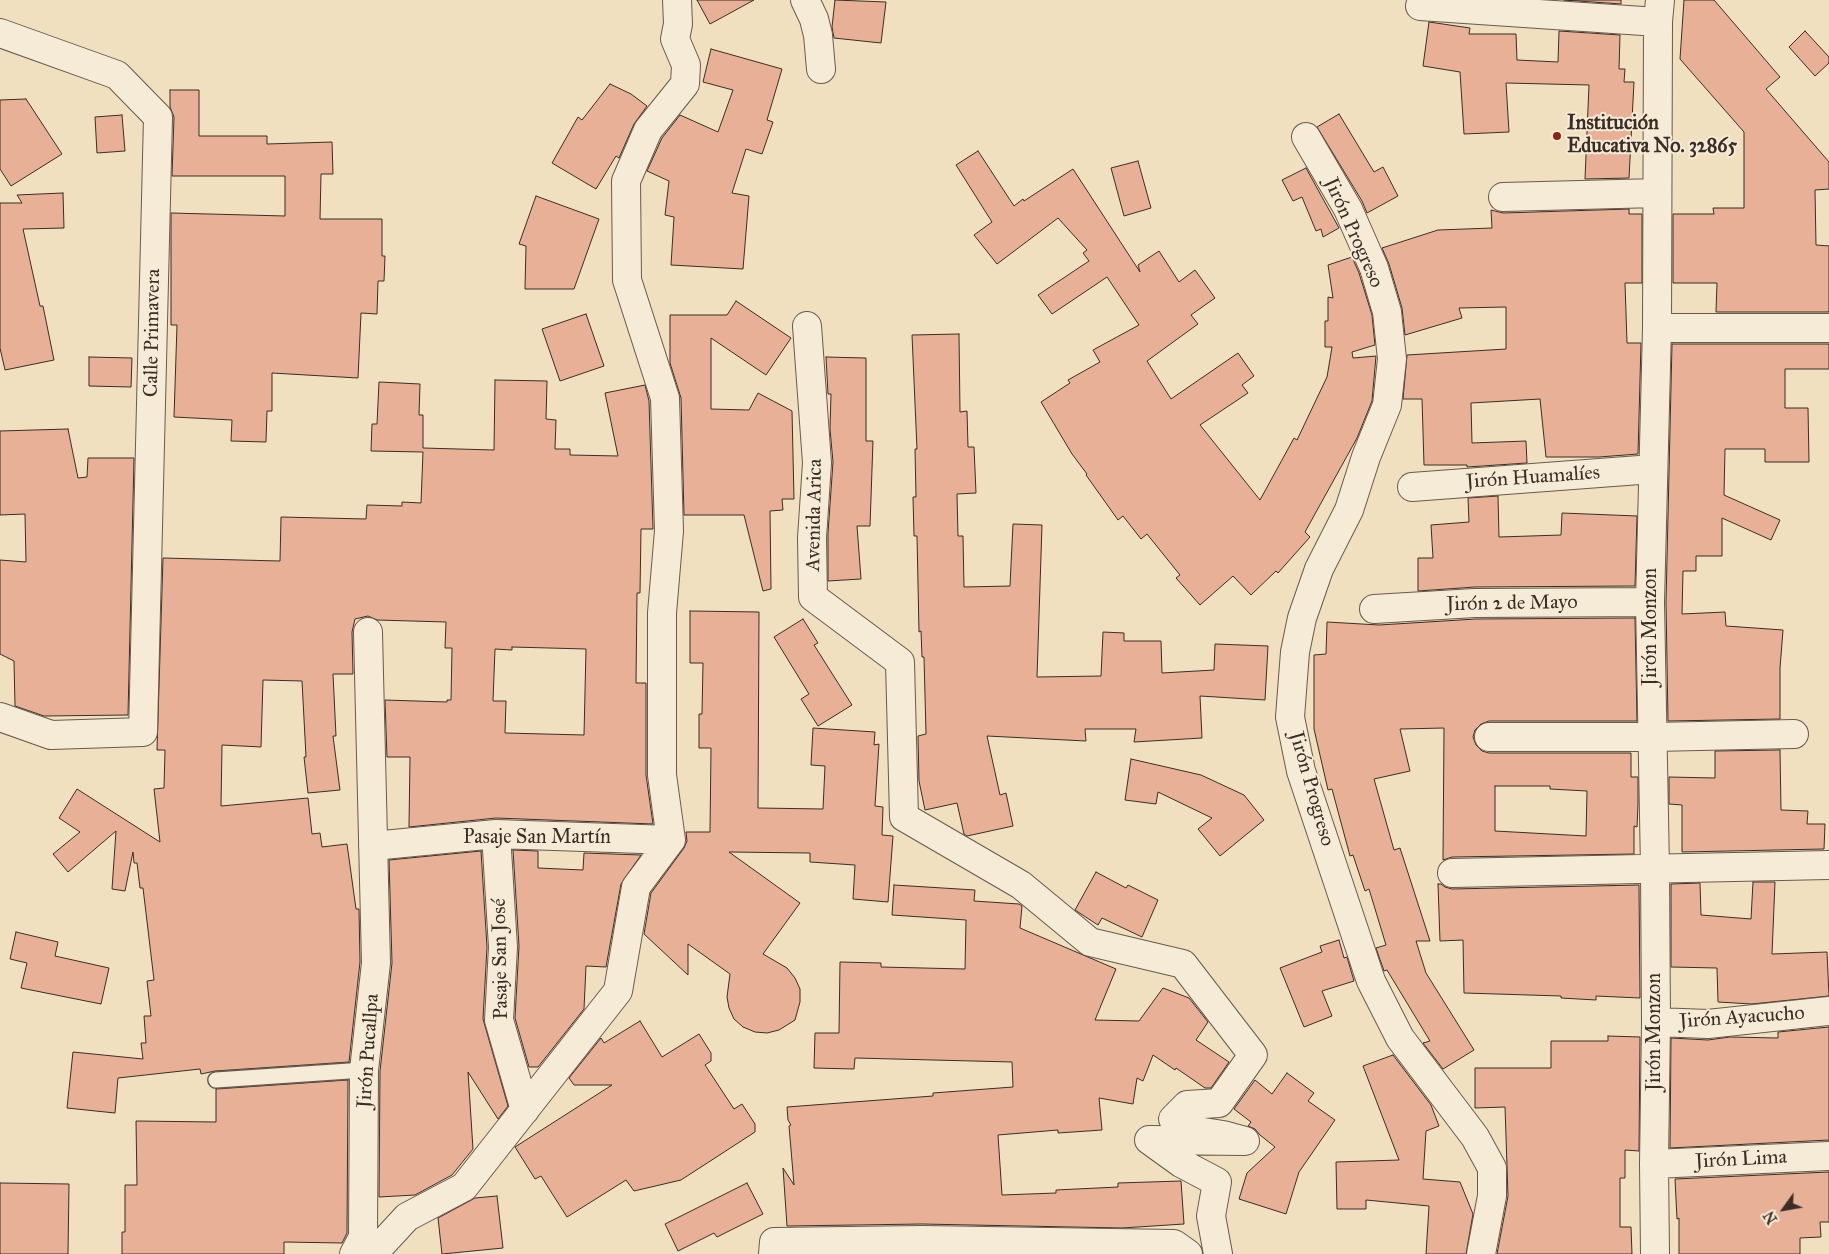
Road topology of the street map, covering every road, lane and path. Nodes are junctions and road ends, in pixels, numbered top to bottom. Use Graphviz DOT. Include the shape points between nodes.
graph roads {
  1 [pos="676,0"];
  2 [pos="805,0"];
  3 [pos="1420,6"];
  4 [pos="1659,11"];
  5 [pos="0,32"];
  6 [pos="821,69"];
  7 [pos="1306,137"];
  8 [pos="1657,193"];
  9 [pos="1503,197"];
  10 [pos="807,326"];
  11 [pos="1657,328"];
  12 [pos="1829,328"];
  13 [pos="1653,469"];
  14 [pos="1412,487"];
  15 [pos="1650,602"];
  16 [pos="1374,609"];
  17 [pos="368,632"];
  18 [pos="0,717"];
  19 [pos="1794,734"];
  20 [pos="1489,737"];
  21 [pos="1653,737"];
  22 [pos="496,834"];
  23 [pos="671,840"];
  24 [pos="373,846"];
  25 [pos="1829,865"];
  26 [pos="1655,869"];
  27 [pos="1452,873"];
  28 [pos="1829,1011"];
  29 [pos="1656,1022"];
  30 [pos="364,1070"];
  31 [pos="216,1080"];
  32 [pos="525,1110"];
  33 [pos="1829,1156"];
  34 [pos="1654,1164"];
  35 [pos="773,1248"];
  36 [pos="354,1254"];
  37 [pos="368,1254"];
  38 [pos="1188,1254"];
  39 [pos="1218,1254"];
  40 [pos="1481,1254"];
  41 [pos="1655,1254"];
  1 -- 23 [label="street" via="678,24 675,39 686,65 686,84 648,130 626,181 627,280 665,398 669,531 662,614 662,766"];
  2 -- 6 [label="street" via="818,35"];
  3 -- 4 [label="street"];
  4 -- 8 [label="street, Jirón Monzon"];
  5 -- 18 [label="street, Calle Primavera" via="117,75 158,117 143,732 51,735"];
  7 -- 40 [label="street, Jirón Progreso" via="1348,209 1374,268 1387,312 1392,359 1387,405 1349,510 1319,569 1302,618 1295,652 1290,717 1301,770 1371,981 1400,1038 1475,1137 1492,1168 1492,1196"];
  8 -- 9 [label="street"];
  8 -- 11 [label="street, Jirón Monzon"];
  10 -- 39 [label="street, Avenida Arica" via="817,464 812,538 813,597 900,662 904,817 1021,885 1090,942 1183,964 1253,1054 1219,1103 1187,1105 1173,1119 1178,1128 1245,1140 1149,1140 1181,1164 1218,1182 1211,1216"];
  11 -- 12 [label="street"];
  11 -- 13 [label="street, Jirón Monzon"];
  13 -- 14 [label="street, Jirón Huamalíes"];
  13 -- 15 [label="street, Jirón Monzon"];
  15 -- 16 [label="street, Jirón 2 de Mayo" via="1475,603"];
  15 -- 21 [label="street, Jirón Monzon"];
  17 -- 24 [label="street, Jirón Pucallpa"];
  19 -- 21 [label="street"];
  20 -- 21 [label="street"];
  21 -- 26 [label="street, Jirón Monzon"];
  22 -- 23 [label="street, Pasaje San Martín"];
  22 -- 24 [label="street, Pasaje San Martín"];
  22 -- 32 [label="street, Pasaje San José" via="504,947 499,1020"];
  23 -- 32 [label="street" via="636,887 618,991"];
  24 -- 30 [label="street, Jirón Pucallpa" via="376,963"];
  25 -- 26 [label="street"];
  26 -- 27 [label="street"];
  26 -- 29 [label="street, Jirón Monzon"];
  28 -- 29 [label="street, Jirón Ayacucho" via="1708,1024"];
  29 -- 34 [label="street, Jirón Monzon"];
  30 -- 31 [label="lane"];
  30 -- 36 [label="street, Jirón Pucallpa" via="363,1237"];
  32 -- 37 [label="street" via="464,1187 407,1217"];
  33 -- 34 [label="street, Jirón Lima"];
  34 -- 41 [label="street, Jirón Monzon"];
  35 -- 38 [label="street" via="922,1240 1174,1244"];
}
